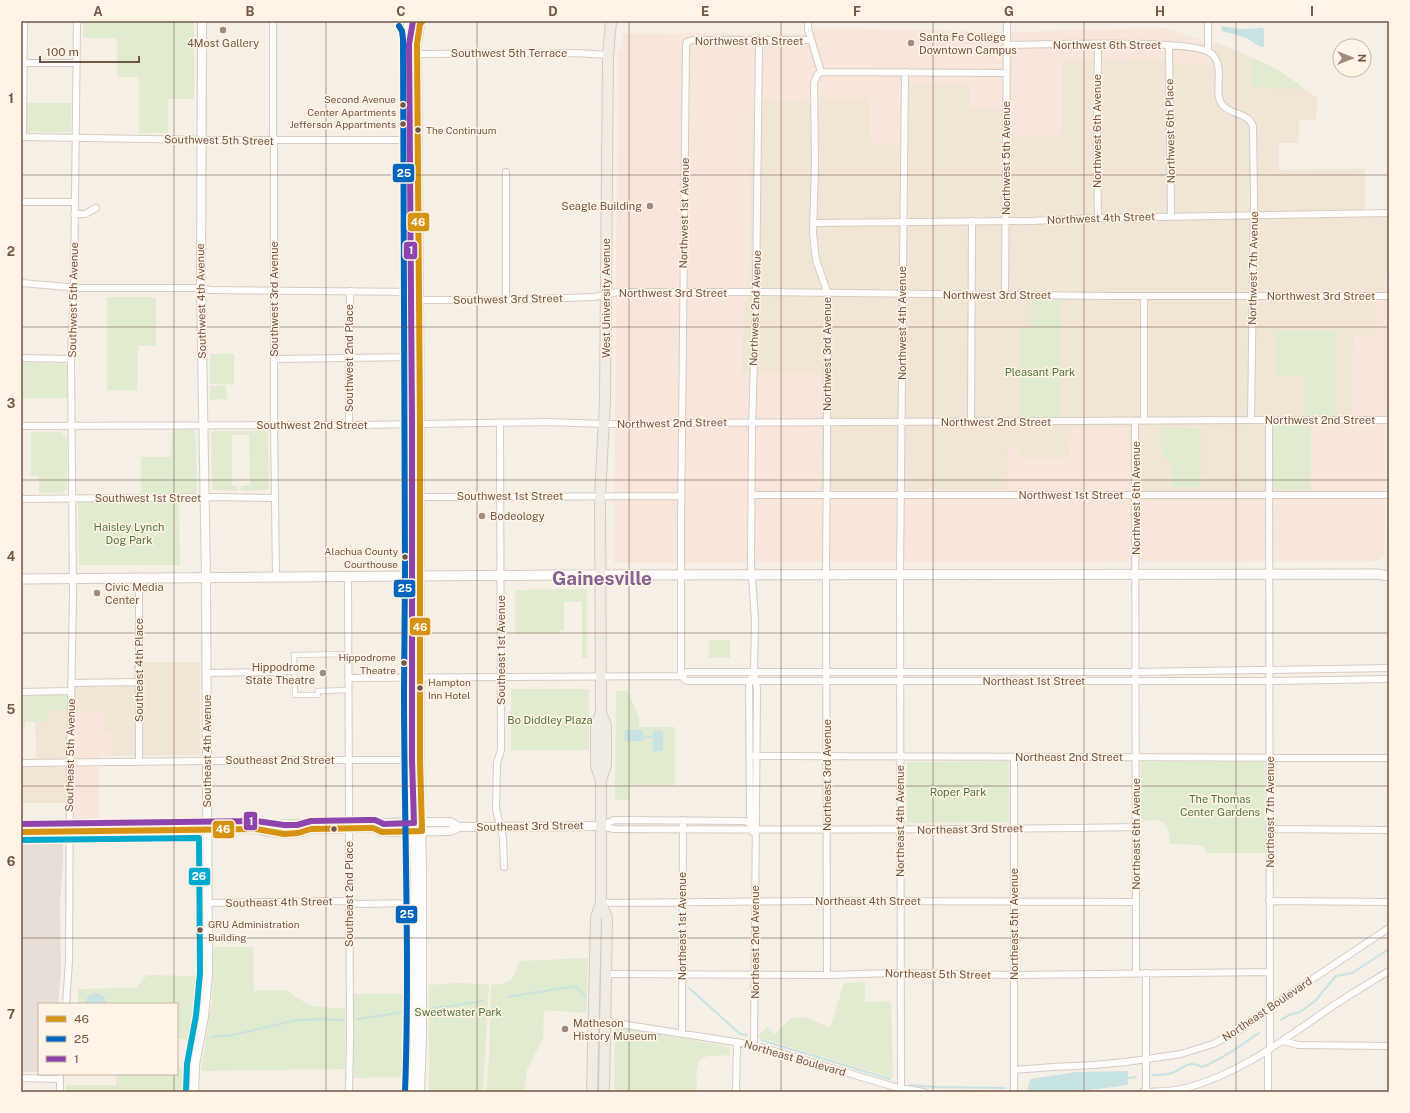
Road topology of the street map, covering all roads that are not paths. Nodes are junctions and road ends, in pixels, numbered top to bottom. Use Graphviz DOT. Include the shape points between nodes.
graph roads {
  1 [pos="24,21"];
  2 [pos="77,21"];
  3 [pos="274,21"];
  4 [pos="611,21"];
  5 [pos="808,21"];
  6 [pos="1007,21"];
  7 [pos="1208,21"];
  8 [pos="201,22"];
  9 [pos="405,22"];
  10 [pos="421,22"];
  11 [pos="758,40"];
  12 [pos="811,40"];
  13 [pos="687,42"];
  14 [pos="1098,44"];
  15 [pos="1006,45"];
  16 [pos="1169,46"];
  17 [pos="1208,51"];
  18 [pos="414,54"];
  19 [pos="608,55"];
  20 [pos="22,63"];
  21 [pos="77,63"];
  22 [pos="821,72"];
  23 [pos="905,72"];
  24 [pos="1006,73"];
  25 [pos="22,137"];
  26 [pos="75,138"];
  27 [pos="201,139"];
  28 [pos="274,140"];
  29 [pos="414,140"];
  30 [pos="506,172"];
  31 [pos="21,202"];
  32 [pos="74,202"];
  33 [pos="96,208"];
  34 [pos="1389,213"];
  35 [pos="74,214"];
  36 [pos="1254,215"];
  37 [pos="1171,216"];
  38 [pos="1098,218"];
  39 [pos="972,221"];
  40 [pos="1006,221"];
  41 [pos="903,222"];
  42 [pos="813,223"];
  43 [pos="21,283"];
  44 [pos="74,288"];
  45 [pos="201,288"];
  46 [pos="274,290"];
  47 [pos="350,291"];
  48 [pos="756,292"];
  49 [pos="683,293"];
  50 [pos="828,294"];
  51 [pos="903,294"];
  52 [pos="606,295"];
  53 [pos="971,295"];
  54 [pos="1005,295"];
  55 [pos="415,296"];
  56 [pos="1144,296"];
  57 [pos="1252,296"];
  58 [pos="1389,296"];
  59 [pos="506,300"];
  60 [pos="411,357"];
  61 [pos="420,357"];
  62 [pos="21,358"];
  63 [pos="350,358"];
  64 [pos="71,359"];
  65 [pos="274,359"];
  66 [pos="1251,420"];
  67 [pos="1269,420"];
  68 [pos="1389,420"];
  69 [pos="1135,421"];
  70 [pos="1144,421"];
  71 [pos="752,422"];
  72 [pos="828,422"];
  73 [pos="902,422"];
  74 [pos="971,422"];
  75 [pos="500,423"];
  76 [pos="411,424"];
  77 [pos="420,424"];
  78 [pos="604,424"];
  79 [pos="682,424"];
  80 [pos="71,425"];
  81 [pos="274,425"];
  82 [pos="349,425"];
  83 [pos="21,426"];
  84 [pos="203,426"];
  85 [pos="752,495"];
  86 [pos="827,495"];
  87 [pos="901,495"];
  88 [pos="1135,495"];
  89 [pos="1268,495"];
  90 [pos="1389,495"];
  91 [pos="501,496"];
  92 [pos="600,496"];
  93 [pos="681,496"];
  94 [pos="420,497"];
  95 [pos="72,498"];
  96 [pos="204,498"];
  97 [pos="275,498"];
  98 [pos="21,499"];
  99 [pos="1268,574"];
  100 [pos="501,575"];
  101 [pos="752,575"];
  102 [pos="826,575"];
  103 [pos="900,575"];
  104 [pos="1136,575"];
  105 [pos="416,576"];
  106 [pos="600,576"];
  107 [pos="681,576"];
  108 [pos="1389,576"];
  109 [pos="276,577"];
  110 [pos="348,577"];
  111 [pos="139,578"];
  112 [pos="206,578"];
  113 [pos="21,579"];
  114 [pos="73,579"];
  115 [pos="348,654"];
  116 [pos="1389,668"];
  117 [pos="1326,669"];
  118 [pos="1270,670"];
  119 [pos="827,671"];
  120 [pos="1199,671"];
  121 [pos="275,672"];
  122 [pos="294,672"];
  123 [pos="754,672"];
  124 [pos="901,672"];
  125 [pos="964,672"];
  126 [pos="1061,672"];
  127 [pos="1136,672"];
  128 [pos="207,673"];
  129 [pos="601,676"];
  130 [pos="681,676"];
  131 [pos="415,677"];
  132 [pos="501,677"];
  133 [pos="348,678"];
  134 [pos="1389,679"];
  135 [pos="1199,680"];
  136 [pos="1326,680"];
  137 [pos="750,681"];
  138 [pos="756,681"];
  139 [pos="827,681"];
  140 [pos="900,681"];
  141 [pos="964,681"];
  142 [pos="1061,681"];
  143 [pos="1135,681"];
  144 [pos="1270,681"];
  145 [pos="138,682"];
  146 [pos="71,683"];
  147 [pos="348,690"];
  148 [pos="71,691"];
  149 [pos="21,692"];
  150 [pos="753,756"];
  151 [pos="826,756"];
  152 [pos="900,756"];
  153 [pos="1014,757"];
  154 [pos="1136,757"];
  155 [pos="1270,757"];
  156 [pos="1389,758"];
  157 [pos="348,760"];
  158 [pos="416,760"];
  159 [pos="207,761"];
  160 [pos="70,762"];
  161 [pos="139,762"];
  162 [pos="21,763"];
  163 [pos="682,820"];
  164 [pos="417,822"];
  165 [pos="601,826"];
  166 [pos="459,827"];
  167 [pos="500,827"];
  168 [pos="753,827"];
  169 [pos="1135,827"];
  170 [pos="349,828"];
  171 [pos="373,828"];
  172 [pos="1014,828"];
  173 [pos="683,829"];
  174 [pos="1269,829"];
  175 [pos="207,830"];
  176 [pos="827,830"];
  177 [pos="900,830"];
  178 [pos="1389,830"];
  179 [pos="418,831"];
  180 [pos="21,832"];
  181 [pos="70,832"];
  182 [pos="504,867"];
  183 [pos="348,901"];
  184 [pos="827,901"];
  185 [pos="1269,901"];
  186 [pos="682,902"];
  187 [pos="755,902"];
  188 [pos="900,902"];
  189 [pos="1014,902"];
  190 [pos="1136,902"];
  191 [pos="1389,902"];
  192 [pos="208,903"];
  193 [pos="419,903"];
  194 [pos="601,903"];
  195 [pos="1389,928"];
  196 [pos="419,965"];
  197 [pos="1389,971"];
  198 [pos="1269,972"];
  199 [pos="900,973"];
  200 [pos="1136,973"];
  201 [pos="1146,973"];
  202 [pos="606,974"];
  203 [pos="682,974"];
  204 [pos="755,975"];
  205 [pos="827,975"];
  206 [pos="1014,975"];
  207 [pos="66,1003"];
  208 [pos="1269,1008"];
  209 [pos="594,1021"];
  210 [pos="605,1021"];
  211 [pos="682,1033"];
  212 [pos="1283,1041"];
  213 [pos="737,1042"];
  214 [pos="754,1045"];
  215 [pos="1389,1046"];
  216 [pos="1269,1050"];
  217 [pos="1145,1059"];
  218 [pos="1014,1070"];
  219 [pos="60,1076"];
  220 [pos="21,1078"];
  221 [pos="900,1090"];
  222 [pos="1186,1090"];
  223 [pos="60,1092"];
  224 [pos="194,1092"];
  225 [pos="349,1092"];
  226 [pos="413,1092"];
  227 [pos="420,1092"];
  228 [pos="592,1092"];
  229 [pos="604,1092"];
  230 [pos="736,1092"];
  231 [pos="924,1092"];
  232 [pos="1014,1092"];
  233 [pos="1145,1092"];
  234 [pos="1268,1092"];
  1 -- 20 [label="street"];
  2 -- 21 [label="street, Southwest 5th Avenue"];
  3 -- 28 [label="street, Southwest 3rd Avenue"];
  4 -- 19 [label="main road, West University Avenue"];
  5 -- 12 [label="street"];
  6 -- 15 [label="street, Northwest 5th Avenue"];
  7 -- 17 [label="street"];
  8 -- 27 [label="street, Southwest 4th Avenue"];
  9 -- 10 [label="street" via="414,26"];
  9 -- 18 [label="street" via="410,29"];
  10 -- 18 [label="street"];
  11 -- 12 [label="street, Northwest 6th Street"];
  11 -- 13 [label="street, Northwest 6th Street"];
  11 -- 48 [label="street, Northwest 2nd Avenue"];
  12 -- 22 [label="street"];
  13 -- 49 [label="street, Northwest 1st Avenue"];
  14 -- 15 [label="street, Northwest 6th Street"];
  14 -- 16 [label="street, Northwest 6th Street"];
  14 -- 38 [label="street, Northwest 6th Avenue"];
  15 -- 24 [label="street, Northwest 5th Avenue"];
  16 -- 17 [label="street, Northwest 6th Street" via="1195,47"];
  16 -- 37 [label="street, Northwest 6th Place"];
  17 -- 36 [label="street, Northwest 7th Avenue" via="1217,62 1219,99 1225,107 1248,119 1253,126"];
  18 -- 19 [label="street, Southwest 5th Terrace"];
  18 -- 29 [label="street"];
  19 -- 52 [label="main road, West University Avenue"];
  20 -- 21 [label="street"];
  20 -- 25 [label="street"];
  21 -- 26 [label="street, Southwest 5th Avenue"];
  22 -- 23 [label="street"];
  22 -- 42 [label="street, Northwest 3rd Avenue" via="814,83"];
  23 -- 24 [label="street"];
  23 -- 41 [label="street, Northwest 4th Avenue"];
  24 -- 40 [label="street, Northwest 5th Avenue"];
  25 -- 26 [label="street, Southwest 5th Street"];
  26 -- 27 [label="street, Southwest 5th Street"];
  26 -- 32 [label="street, Southwest 5th Avenue"];
  27 -- 28 [label="street, Southwest 5th Street"];
  27 -- 45 [label="street, Southwest 4th Avenue"];
  28 -- 29 [label="street, Southwest 5th Street"];
  28 -- 46 [label="street, Southwest 3rd Avenue"];
  29 -- 55 [label="street"];
  30 -- 59 [label="street"];
  31 -- 32 [label="street"];
  32 -- 35 [label="street, Southwest 5th Avenue"];
  33 -- 35 [label="street" via="85,214"];
  34 -- 36 [label="street, Northwest 4th Street"];
  35 -- 44 [label="street, Southwest 5th Avenue"];
  36 -- 37 [label="street, Northwest 4th Street"];
  36 -- 57 [label="street, Northwest 7th Avenue"];
  37 -- 38 [label="street, Northwest 4th Street"];
  38 -- 40 [label="street, Northwest 4th Street"];
  39 -- 40 [label="street, Northwest 4th Street"];
  39 -- 41 [label="street, Northwest 4th Street"];
  39 -- 53 [label="street"];
  40 -- 54 [label="street, Northwest 5th Avenue"];
  41 -- 42 [label="street, Northwest 4th Street"];
  41 -- 51 [label="street, Northwest 4th Avenue"];
  42 -- 50 [label="street, Northwest 3rd Avenue" via="816,260"];
  43 -- 44 [label="street, Southwest 3rd Street"];
  44 -- 45 [label="street, Southwest 3rd Street"];
  44 -- 64 [label="street, Southwest 5th Avenue"];
  45 -- 46 [label="street, Southwest 3rd Street"];
  45 -- 84 [label="street, Southwest 4th Avenue"];
  46 -- 47 [label="street, Southwest 3rd Street"];
  46 -- 65 [label="street, Southwest 3rd Avenue"];
  47 -- 55 [label="street, Southwest 3rd Street"];
  47 -- 63 [label="street, Southwest 2nd Place"];
  48 -- 49 [label="street, Northwest 3rd Street"];
  48 -- 50 [label="street, Northwest 3rd Street"];
  48 -- 71 [label="street, Northwest 2nd Avenue"];
  49 -- 52 [label="street, Northwest 3rd Street" via="618,292"];
  49 -- 79 [label="street, Northwest 1st Avenue"];
  50 -- 51 [label="street, Northwest 3rd Street"];
  50 -- 72 [label="street, Northwest 3rd Avenue"];
  51 -- 53 [label="street, Northwest 3rd Street"];
  51 -- 73 [label="street, Northwest 4th Avenue"];
  52 -- 59 [label="street, Southwest 3rd Street"];
  52 -- 78 [label="main road, West University Avenue"];
  53 -- 54 [label="street, Northwest 3rd Street"];
  53 -- 74 [label="street"];
  54 -- 56 [label="street, Northwest 3rd Street"];
  55 -- 59 [label="street, Southwest 3rd Street"];
  55 -- 60 [label="street"];
  55 -- 61 [label="street"];
  56 -- 57 [label="street, Northwest 3rd Street"];
  56 -- 70 [label="street"];
  57 -- 58 [label="street, Northwest 3rd Street"];
  57 -- 66 [label="street, Northwest 7th Avenue"];
  60 -- 61 [label="street"];
  60 -- 63 [label="street"];
  60 -- 76 [label="street"];
  61 -- 77 [label="street"];
  62 -- 64 [label="street"];
  63 -- 65 [label="street"];
  63 -- 82 [label="street, Southwest 2nd Place"];
  64 -- 80 [label="street, Southwest 5th Avenue"];
  65 -- 81 [label="street, Southwest 3rd Avenue"];
  66 -- 67 [label="street, Northwest 2nd Street"];
  66 -- 70 [label="street, Northwest 2nd Street"];
  67 -- 68 [label="street, Northwest 2nd Street"];
  67 -- 89 [label="street"];
  69 -- 70 [label="street, Northwest 2nd Street"];
  69 -- 74 [label="street, Northwest 2nd Street"];
  69 -- 88 [label="street, Northwest 6th Avenue"];
  71 -- 72 [label="street, Northwest 2nd Street"];
  71 -- 79 [label="street, Northwest 2nd Street"];
  71 -- 85 [label="street, Northwest 2nd Avenue"];
  72 -- 73 [label="street, Northwest 2nd Street"];
  72 -- 86 [label="street, Northwest 3rd Avenue"];
  73 -- 74 [label="street, Northwest 2nd Street"];
  73 -- 87 [label="street, Northwest 4th Avenue"];
  75 -- 77 [label="street, Southwest 2nd Street"];
  75 -- 78 [label="street, Southwest 2nd Street"];
  75 -- 91 [label="street, Southeast 1st Avenue"];
  76 -- 77 [label="street, Southwest 2nd Street"];
  76 -- 82 [label="street, Southwest 2nd Street"];
  76 -- 105 [label="street"];
  77 -- 94 [label="street"];
  78 -- 79 [label="street, Northwest 2nd Street"];
  78 -- 92 [label="main road, West University Avenue"];
  79 -- 93 [label="street, Northwest 1st Avenue"];
  80 -- 83 [label="street, Southwest 2nd Street"];
  80 -- 84 [label="street, Southwest 2nd Street"];
  80 -- 95 [label="street, Southwest 5th Avenue"];
  81 -- 82 [label="street, Southwest 2nd Street"];
  81 -- 84 [label="street, Southwest 2nd Street"];
  81 -- 97 [label="street, Southwest 3rd Avenue"];
  84 -- 96 [label="street, Southwest 4th Avenue"];
  85 -- 86 [label="street, Northwest 1st Street"];
  85 -- 101 [label="street, Northwest 2nd Avenue"];
  86 -- 87 [label="street, Northwest 1st Street"];
  86 -- 102 [label="street, Northwest 3rd Avenue"];
  87 -- 88 [label="street, Northwest 1st Street"];
  87 -- 103 [label="street, Northwest 4th Avenue"];
  88 -- 89 [label="street, Northwest 1st Street"];
  88 -- 104 [label="street, Northwest 6th Avenue"];
  89 -- 90 [label="street, Northwest 1st Street"];
  89 -- 99 [label="street"];
  91 -- 92 [label="street, Southwest 1st Street"];
  91 -- 94 [label="street, Southwest 1st Street"];
  91 -- 100 [label="street, Southeast 1st Avenue"];
  92 -- 93 [label="street"];
  92 -- 106 [label="main road, West University Avenue"];
  93 -- 107 [label="street, Northwest 1st Avenue"];
  94 -- 105 [label="street"];
  95 -- 96 [label="street, Southwest 1st Street"];
  95 -- 98 [label="street, Southwest 1st Street"];
  95 -- 114 [label="street, Southwest 5th Avenue"];
  96 -- 97 [label="street, Southwest 1st Street"];
  96 -- 112 [label="street, Southwest 4th Avenue"];
  97 -- 109 [label="street, Southwest 3rd Avenue"];
  99 -- 104 [label="main road"];
  99 -- 108 [label="main road"];
  99 -- 118 [label="street, Northeast 7th Avenue"];
  100 -- 105 [label="main road"];
  100 -- 106 [label="main road"];
  100 -- 132 [label="street, Southeast 1st Avenue"];
  101 -- 102 [label="main road"];
  101 -- 107 [label="main road"];
  101 -- 123 [label="street, Northeast 2nd Avenue" via="755,620"];
  102 -- 103 [label="main road"];
  102 -- 119 [label="street, Northeast 3rd Avenue"];
  103 -- 104 [label="main road"];
  103 -- 124 [label="street, Northeast 4th Avenue"];
  104 -- 127 [label="street, Northeast 6th Avenue"];
  105 -- 110 [label="main road"];
  105 -- 131 [label="street"];
  106 -- 107 [label="main road"];
  106 -- 129 [label="main road, West University Avenue"];
  107 -- 130 [label="street"];
  109 -- 110 [label="main road"];
  109 -- 112 [label="main road"];
  110 -- 115 [label="street, Southeast 2nd Place"];
  111 -- 112 [label="main road"];
  111 -- 114 [label="main road"];
  111 -- 145 [label="street, Southeast 4th Place"];
  112 -- 128 [label="street, Southeast 4th Avenue"];
  113 -- 114 [label="main road"];
  114 -- 146 [label="street, Southeast 5th Avenue"];
  115 -- 122 [label="street" via="294,655"];
  115 -- 133 [label="street, Southeast 2nd Place"];
  116 -- 117 [label="street, Northeast 1st Street"];
  117 -- 118 [label="street, Northeast 1st Street"];
  117 -- 136 [label="street"];
  118 -- 120 [label="street, Northeast 1st Street"];
  118 -- 144 [label="street, Northeast 7th Avenue"];
  119 -- 123 [label="street, Northeast 1st Street"];
  119 -- 124 [label="street, Northeast 1st Street"];
  119 -- 139 [label="street, Northeast 3rd Avenue"];
  120 -- 127 [label="street, Northeast 1st Street"];
  120 -- 135 [label="street"];
  121 -- 122 [label="street"];
  121 -- 128 [label="street"];
  122 -- 147 [label="street" via="295,695 318,695 318,691"];
  123 -- 130 [label="street, Northeast 1st Street" via="687,672"];
  123 -- 137 [label="street, Northeast 2nd Avenue"];
  123 -- 138 [label="street, Northeast 2nd Avenue"];
  124 -- 125 [label="street, Northeast 1st Street"];
  124 -- 140 [label="street, Northeast 4th Avenue"];
  125 -- 126 [label="street, Northeast 1st Street"];
  125 -- 141 [label="street"];
  126 -- 127 [label="street, Northeast 1st Street"];
  126 -- 142 [label="street"];
  127 -- 143 [label="street, Northeast 6th Avenue"];
  128 -- 159 [label="street, Southeast 4th Avenue"];
  129 -- 130 [label="street, Northeast 1st Street"];
  129 -- 132 [label="street, Northeast 1st Street"];
  129 -- 165 [label="main road, West University Avenue" via="601,713 596,725 596,766 601,780"];
  130 -- 137 [label="street, Northeast 1st Street" via="687,681"];
  131 -- 132 [label="street, Northeast 1st Street"];
  131 -- 133 [label="street, Northeast 1st Street"];
  131 -- 158 [label="street"];
  132 -- 167 [label="street, Southeast 1st Avenue" via="501,750 497,763 496,798"];
  133 -- 147 [label="street, Southeast 2nd Place"];
  134 -- 136 [label="street, Northeast 1st Street"];
  135 -- 143 [label="street, Northeast 1st Street"];
  135 -- 144 [label="street, Northeast 1st Street"];
  136 -- 144 [label="street, Northeast 1st Street"];
  137 -- 138 [label="street, Northeast 1st Street"];
  137 -- 150 [label="street, Northeast 2nd Avenue"];
  138 -- 139 [label="street, Northeast 1st Street"];
  138 -- 150 [label="street, Northeast 2nd Avenue"];
  139 -- 140 [label="street, Northeast 1st Street"];
  139 -- 151 [label="street, Northeast 3rd Avenue"];
  140 -- 141 [label="street, Northeast 1st Street"];
  140 -- 152 [label="street, Northeast 4th Avenue"];
  141 -- 142 [label="street, Northeast 1st Street"];
  142 -- 143 [label="street, Northeast 1st Street"];
  143 -- 154 [label="street, Northeast 6th Avenue"];
  144 -- 155 [label="street, Northeast 7th Avenue"];
  145 -- 146 [label="street"];
  145 -- 161 [label="street, Southeast 4th Place"];
  146 -- 148 [label="street, Southeast 5th Avenue"];
  147 -- 157 [label="street, Southeast 2nd Place"];
  148 -- 149 [label="street"];
  148 -- 160 [label="street, Southeast 5th Avenue"];
  150 -- 151 [label="street, Northeast 2nd Street"];
  150 -- 168 [label="street, Northeast 2nd Avenue"];
  151 -- 152 [label="street, Northeast 2nd Street"];
  151 -- 176 [label="street, Northeast 3rd Avenue"];
  152 -- 153 [label="street, Northeast 2nd Street"];
  152 -- 177 [label="street, Northeast 4th Avenue"];
  153 -- 154 [label="street, Northeast 2nd Street"];
  153 -- 172 [label="street, Northeast 5th Avenue"];
  154 -- 155 [label="street, Northeast 2nd Street"];
  154 -- 169 [label="street, Northeast 6th Avenue"];
  155 -- 156 [label="street, Northeast 2nd Street"];
  155 -- 174 [label="street, Northeast 7th Avenue"];
  157 -- 158 [label="street, Southeast 2nd Street"];
  157 -- 159 [label="street, Southeast 2nd Street"];
  157 -- 170 [label="street, Southeast 2nd Place"];
  158 -- 164 [label="street"];
  159 -- 161 [label="street, Southeast 2nd Street"];
  159 -- 175 [label="street, Southeast 4th Avenue"];
  160 -- 161 [label="street, Southeast 2nd Street"];
  160 -- 162 [label="street, Southeast 2nd Street"];
  160 -- 181 [label="street, Southeast 5th Avenue"];
  163 -- 165 [label="street, Northeast 3rd Street" via="614,820"];
  163 -- 168 [label="street, Northeast 3rd Street" via="744,821"];
  163 -- 173 [label="street, Northeast 1st Avenue"];
  164 -- 166 [label="street, Southeast 3rd Street" via="450,822"];
  164 -- 171 [label="street, Southeast 3rd Street" via="381,823"];
  164 -- 179 [label="street"];
  165 -- 167 [label="street, Southeast 3rd Street"];
  165 -- 173 [label="street, Northeast 3rd Street" via="614,829"];
  165 -- 194 [label="main road, West University Avenue"];
  166 -- 167 [label="street, Southeast 3rd Street"];
  166 -- 179 [label="street, Southeast 3rd Street" via="450,831"];
  167 -- 182 [label="street, Southeast 1st Avenue"];
  168 -- 173 [label="street, Northeast 3rd Street"];
  168 -- 176 [label="street, Northeast 3rd Street"];
  168 -- 187 [label="street, Northeast 2nd Avenue" via="756,838"];
  169 -- 172 [label="street, Northeast 3rd Street"];
  169 -- 190 [label="street, Northeast 6th Avenue"];
  170 -- 171 [label="street, Southeast 3rd Street"];
  170 -- 175 [label="street, Southeast 3rd Street" via="311,829 304,824 269,825 256,830"];
  170 -- 183 [label="street, Southeast 2nd Place"];
  171 -- 179 [label="street, Southeast 3rd Street" via="382,832"];
  172 -- 177 [label="street, Northeast 3rd Street"];
  172 -- 189 [label="street, Northeast 5th Avenue"];
  173 -- 186 [label="street, Northeast 1st Avenue"];
  174 -- 178 [label="street"];
  174 -- 185 [label="street, Northeast 7th Avenue"];
  175 -- 181 [label="street, Southeast 3rd Street"];
  175 -- 192 [label="street, Southeast 4th Avenue"];
  176 -- 177 [label="street, Northeast 3rd Street"];
  176 -- 184 [label="street, Northeast 3rd Avenue"];
  177 -- 188 [label="street, Northeast 4th Avenue"];
  179 -- 193 [label="street"];
  180 -- 181 [label="street, Southeast 3rd Street"];
  181 -- 207 [label="street, Southeast 5th Avenue" via="69,967"];
  183 -- 192 [label="street, Southeast 4th Street"];
  183 -- 193 [label="street, Southeast 4th Street" via="357,904"];
  183 -- 225 [label="street, Southeast 2nd Place"];
  184 -- 187 [label="street, Northeast 4th Street"];
  184 -- 188 [label="street, Northeast 4th Street"];
  184 -- 205 [label="street, Northeast 3rd Avenue"];
  185 -- 191 [label="street"];
  185 -- 198 [label="street, Northeast 7th Avenue"];
  186 -- 187 [label="street, Northeast 4th Street"];
  186 -- 194 [label="street, Northeast 4th Street"];
  186 -- 203 [label="street, Northeast 1st Avenue"];
  187 -- 204 [label="street, Northeast 2nd Avenue"];
  188 -- 189 [label="street, Northeast 4th Street"];
  188 -- 199 [label="street, Northeast 4th Avenue"];
  189 -- 190 [label="street, Northeast 4th Street"];
  189 -- 206 [label="street, Northeast 5th Avenue"];
  190 -- 200 [label="street, Northeast 6th Avenue"];
  192 -- 224 [label="street, Southeast 4th Avenue" via="208,973 195,1065"];
  193 -- 196 [label="street"];
  194 -- 202 [label="main road" via="607,918"];
  194 -- 209 [label="main road" via="596,917"];
  195 -- 208 [label="street, Northeast Boulevard"];
  196 -- 226 [label="street"];
  196 -- 227 [label="street"];
  197 -- 212 [label="street"];
  198 -- 201 [label="street, Northeast 5th Street"];
  198 -- 208 [label="street, Northeast 7th Avenue"];
  199 -- 205 [label="street, Northeast 5th Street"];
  199 -- 206 [label="street, Northeast 5th Street"];
  199 -- 221 [label="street, Northeast 4th Avenue"];
  200 -- 201 [label="street, Northeast 5th Street"];
  200 -- 206 [label="street, Northeast 5th Street"];
  201 -- 217 [label="street"];
  202 -- 203 [label="street, Northeast 5th Street"];
  202 -- 210 [label="main road"];
  203 -- 204 [label="street, Northeast 5th Street"];
  203 -- 211 [label="street, Northeast 1st Avenue"];
  204 -- 205 [label="street, Northeast 5th Street"];
  204 -- 214 [label="street, Northeast 2nd Avenue"];
  206 -- 218 [label="street, Northeast 5th Avenue"];
  208 -- 216 [label="street, Northeast 7th Avenue"];
  208 -- 217 [label="street, Northeast Boulevard" via="1238,1031 1212,1044 1181,1054"];
  209 -- 210 [label="street, Northeast Boulevard"];
  209 -- 228 [label="main road"];
  210 -- 211 [label="street, Northeast Boulevard"];
  210 -- 229 [label="main road"];
  211 -- 213 [label="street, Northeast Boulevard"];
  212 -- 215 [label="street" via="1298,1045"];
  212 -- 216 [label="street"];
  213 -- 214 [label="street, Northeast Boulevard"];
  213 -- 230 [label="street"];
  214 -- 221 [label="street, Northeast Boulevard"];
  216 -- 222 [label="street" via="1233,1071"];
  216 -- 234 [label="street, Northeast 7th Avenue"];
  217 -- 218 [label="street, Northeast Boulevard"];
  217 -- 233 [label="street"];
  218 -- 232 [label="street, Northeast 5th Avenue"];
  219 -- 220 [label="street"];
  219 -- 223 [label="street"];
  221 -- 231 [label="street, Northeast Boulevard"];
  222 -- 233 [label="street"];
}
